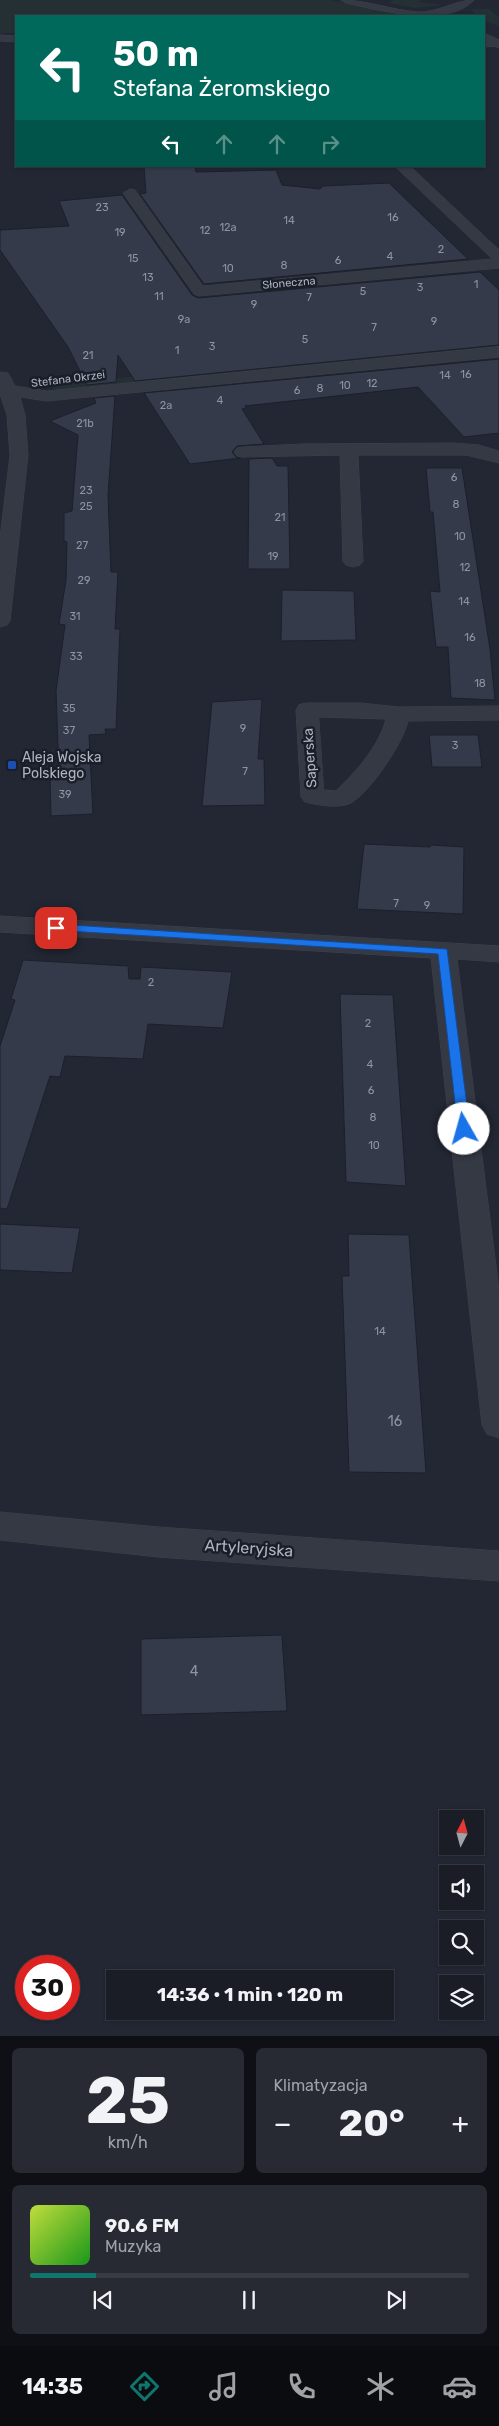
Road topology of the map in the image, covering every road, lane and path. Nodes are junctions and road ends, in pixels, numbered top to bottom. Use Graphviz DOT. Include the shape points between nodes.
graph roads {
  1 [pos="346,0"];
  2 [pos="468,0"];
  3 [pos="417,15"];
  4 [pos="426,15"];
  5 [pos="485,37"];
  6 [pos="0,38"];
  7 [pos="15,39"];
  8 [pos="485,44"];
  9 [pos="498,44"];
  10 [pos="403,167"];
  11 [pos="130,193"];
  12 [pos="499,258"];
  13 [pos="499,263"];
  14 [pos="489,337"];
  15 [pos="499,352"];
  16 [pos="3,384"];
  17 [pos="349,449"];
  18 [pos="243,452"];
  19 [pos="499,458"];
  20 [pos="353,561"];
  21 [pos="2,589"];
  22 [pos="0,621"];
  23 [pos="499,713"];
  24 [pos="400,714"];
  25 [pos="0,924"];
  26 [pos="443,951"];
  27 [pos="499,954"];
  28 [pos="499,1425"];
  29 [pos="0,1526"];
  30 [pos="499,1566"];
  1 -- 3 [label="street"];
  2 -- 4 [label="street" via="456,7"];
  5 -- 9 [label="street"];
  6 -- 7 [label="street"];
  8 -- 9 [label="street"];
  10 -- 12 [label="street"];
  11 -- 13 [label="street, Słoneczna" via="199,291"];
  14 -- 16 [label="street, Stefana Okrzei"];
  15 -- 16 [label="street, Stefana Okrzei" via="47,396"];
  16 -- 21 [label="street" via="16,407 19,465"];
  17 -- 18 [label="street"];
  17 -- 19 [label="street" via="474,450"];
  17 -- 20 [label="street"];
  21 -- 22 [label="street"];
  23 -- 24 [label="street, Saperska"];
  24 -- 24 [label="street, Saperska" via="369,773 342,798 313,797 306,710"];
  25 -- 26 [label="street"];
  26 -- 27 [label="street"];
  26 -- 28 [label="street"];
  29 -- 30 [label="street, Artyleryjska" via="158,1542"];
}
